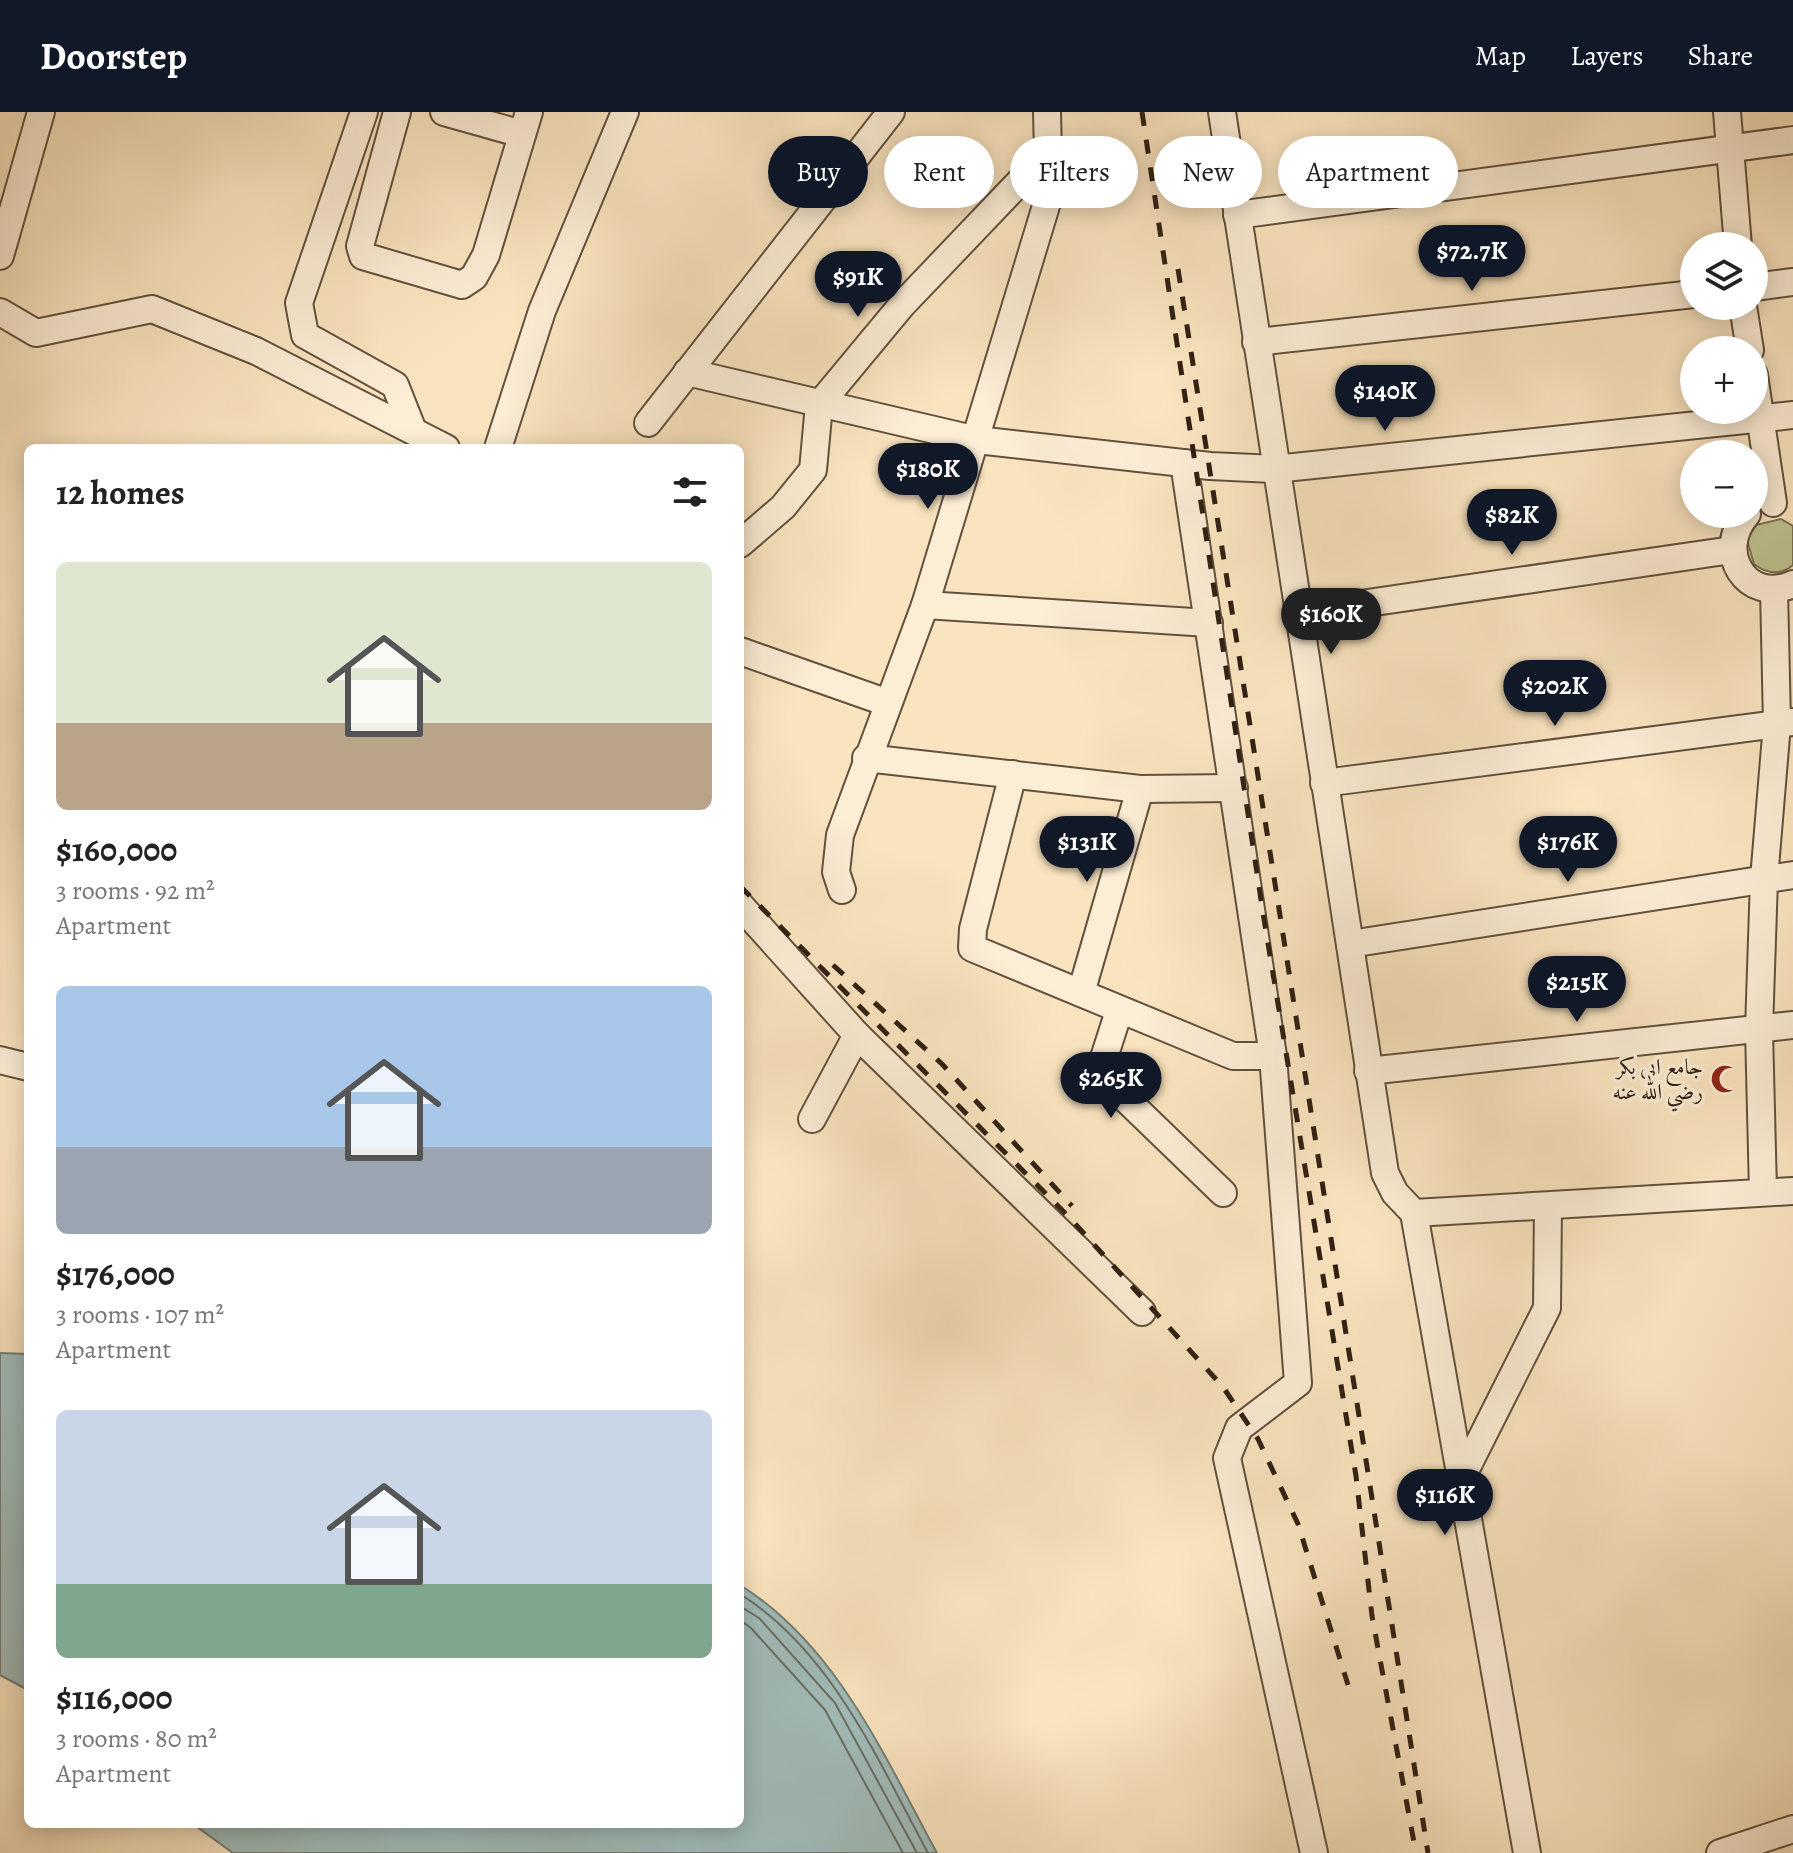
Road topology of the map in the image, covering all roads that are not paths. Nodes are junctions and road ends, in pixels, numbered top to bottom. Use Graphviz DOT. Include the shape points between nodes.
graph roads {
  1 [pos="41,112"];
  2 [pos="364,112"];
  3 [pos="397,112"];
  4 [pos="444,112"];
  5 [pos="625,112"];
  6 [pos="891,112"];
  7 [pos="1047,112"];
  8 [pos="1222,112"];
  9 [pos="1727,112"];
  10 [pos="526,123"];
  11 [pos="1050,136"];
  12 [pos="1793,140"];
  13 [pos="1732,147"];
  14 [pos="1010,192"];
  15 [pos="1045,208"];
  16 [pos="1237,215"];
  17 [pos="1737,232"];
  18 [pos="0,256"];
  19 [pos="1793,282"];
  20 [pos="1768,285"];
  21 [pos="1680,296"];
  22 [pos="0,312"];
  23 [pos="1256,342"];
  24 [pos="687,372"];
  25 [pos="819,405"];
  26 [pos="1793,415"];
  27 [pos="1768,418"];
  28 [pos="648,423"];
  29 [pos="1712,424"];
  30 [pos="1762,424"];
  31 [pos="412,428"];
  32 [pos="977,440"];
  33 [pos="439,444"];
  34 [pos="499,444"];
  35 [pos="1184,463"];
  36 [pos="1275,469"];
  37 [pos="1773,507"];
  38 [pos="1737,528"];
  39 [pos="744,541"];
  40 [pos="1732,550"];
  41 [pos="1784,586"];
  42 [pos="925,605"];
  43 [pos="1299,613"];
  44 [pos="1209,623"];
  45 [pos="744,652"];
  46 [pos="888,703"];
  47 [pos="1785,723"];
  48 [pos="866,758"];
  49 [pos="1013,774"];
  50 [pos="1324,783"];
  51 [pos="1234,788"];
  52 [pos="1140,789"];
  53 [pos="1793,875"];
  54 [pos="1764,879"];
  55 [pos="842,890"];
  56 [pos="744,909"];
  57 [pos="1350,944"];
  58 [pos="1081,993"];
  59 [pos="1119,1011"];
  60 [pos="1793,1025"];
  61 [pos="1759,1030"];
  62 [pos="857,1035"];
  63 [pos="1273,1056"];
  64 [pos="0,1060"];
  65 [pos="24,1066"];
  66 [pos="1368,1071"];
  67 [pos="812,1119"];
  68 [pos="1793,1191"];
  69 [pos="1763,1192"];
  70 [pos="1223,1193"];
  71 [pos="1548,1206"];
  72 [pos="1414,1213"];
  73 [pos="1142,1312"];
  74 [pos="1460,1481"];
  75 [pos="1793,1829"];
  76 [pos="1314,1853"];
  77 [pos="1527,1853"];
  78 [pos="1720,1853"];
  1 -- 18 [label="street"];
  2 -- 31 [label="street" via="299,303 305,335 395,385"];
  3 -- 10 [label="street" via="360,246 363,256 462,285 474,277 486,255"];
  4 -- 10 [label="street"];
  5 -- 34 [label="street" via="542,311"];
  6 -- 24 [label="street"];
  7 -- 11 [label="street"];
  8 -- 16 [label="street"];
  9 -- 13 [label="street"];
  12 -- 13 [label="street"];
  13 -- 16 [label="street"];
  13 -- 17 [label="street"];
  14 -- 25 [label="street" via="902,305"];
  15 -- 32 [label="street"];
  16 -- 23 [label="street"];
  19 -- 20 [label="street"];
  21 -- 23 [label="street"];
  22 -- 31 [label="street" via="36,333 152,309 256,351"];
  23 -- 36 [label="street"];
  24 -- 25 [label="street"];
  24 -- 28 [label="street"];
  25 -- 32 [label="street"];
  25 -- 39 [label="street" via="813,470 783,507"];
  26 -- 27 [label="street"];
  29 -- 36 [label="street"];
  30 -- 37 [label="street"];
  31 -- 33 [label="street"];
  32 -- 35 [label="street"];
  32 -- 42 [label="street"];
  35 -- 36 [label="street"];
  35 -- 44 [label="street"];
  36 -- 43 [label="street"];
  38 -- 40 [label="street"];
  40 -- 41 [label="street" via="1741,573 1762,587"];
  40 -- 43 [label="street"];
  41 -- 47 [label="street"];
  42 -- 44 [label="street"];
  42 -- 46 [label="street"];
  43 -- 50 [label="street"];
  44 -- 51 [label="street"];
  45 -- 46 [label="street"];
  46 -- 48 [label="street"];
  47 -- 50 [label="street"];
  47 -- 54 [label="street"];
  48 -- 49 [label="street"];
  48 -- 55 [label="street" via="840,835 836,872"];
  49 -- 52 [label="street"];
  49 -- 58 [label="street" via="971,944 977,952"];
  50 -- 57 [label="street"];
  51 -- 52 [label="street"];
  51 -- 63 [label="street"];
  52 -- 58 [label="street"];
  53 -- 54 [label="street"];
  54 -- 57 [label="street"];
  54 -- 61 [label="street"];
  56 -- 62 [label="street"];
  57 -- 66 [label="street"];
  58 -- 59 [label="street"];
  59 -- 63 [label="street" via="1233,1056"];
  59 -- 70 [label="street" via="1102,1064 1108,1082"];
  60 -- 61 [label="street"];
  61 -- 66 [label="street"];
  61 -- 69 [label="street"];
  62 -- 67 [label="street"];
  62 -- 73 [label="street"];
  63 -- 76 [label="street" via="1298,1383 1239,1428 1227,1458"];
  64 -- 65 [label="street"];
  66 -- 72 [label="street" via="1385,1173"];
  68 -- 69 [label="street"];
  69 -- 71 [label="street"];
  71 -- 72 [label="street"];
  71 -- 74 [label="street" via="1547,1308"];
  72 -- 74 [label="street"];
  74 -- 77 [label="street"];
  75 -- 78 [label="street"];
}
